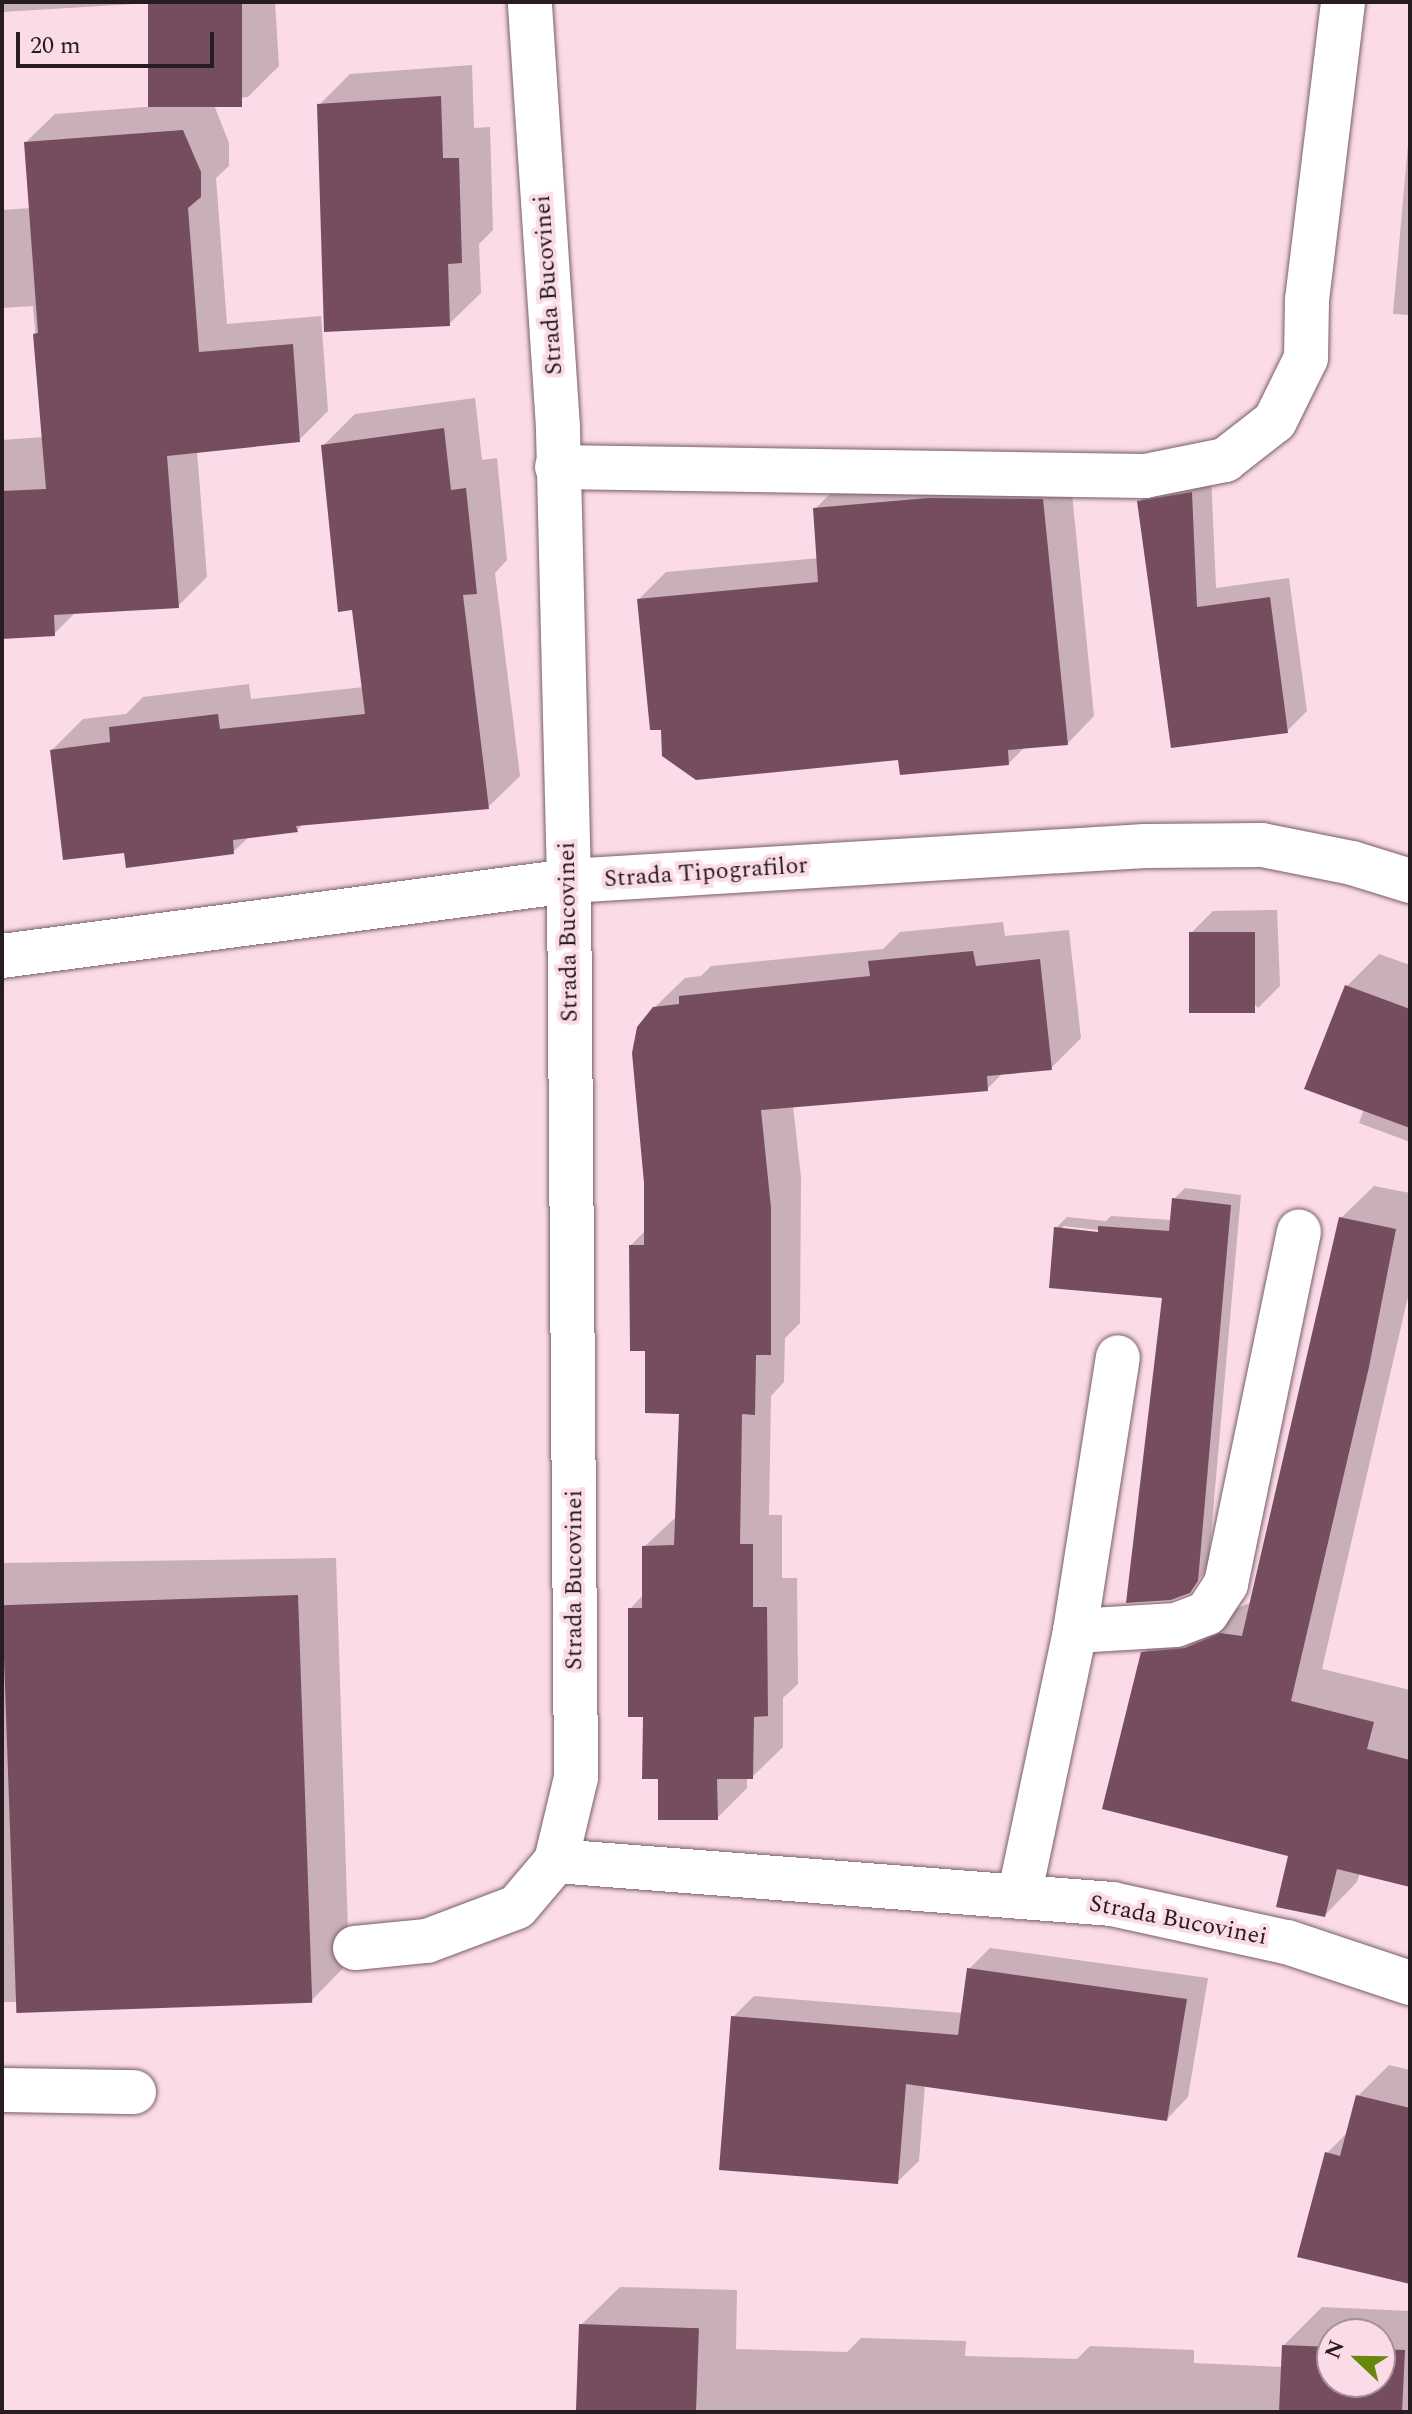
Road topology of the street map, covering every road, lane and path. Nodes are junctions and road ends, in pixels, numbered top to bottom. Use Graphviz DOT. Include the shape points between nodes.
graph roads {
  1 [pos="530,2"];
  2 [pos="1343,2"];
  3 [pos="557,467"];
  4 [pos="569,881"];
  5 [pos="1410,881"];
  6 [pos="2,956"];
  7 [pos="1299,1231"];
  8 [pos="1118,1357"];
  9 [pos="1075,1631"];
  10 [pos="556,1861"];
  11 [pos="1019,1897"];
  12 [pos="355,1948"];
  13 [pos="1410,1983"];
  14 [pos="2,2090"];
  15 [pos="134,2092"];
  1 -- 3 [label="street, Strada Bucovinei"];
  2 -- 3 [label="street" via="1307,300 1306,358 1275,421 1225,460 1145,476"];
  3 -- 4 [label="street, Strada Bucovinei"];
  4 -- 5 [label="street, Strada Tipografilor" via="1129,846 1262,845"];
  4 -- 6 [label="street, Strada Tipografilor"];
  4 -- 10 [label="street, Strada Bucovinei" via="576,1778"];
  7 -- 9 [label="street" via="1226,1584 1207,1613 1176,1625"];
  8 -- 9 [label="street"];
  9 -- 11 [label="street"];
  10 -- 11 [label="street, Strada Bucovinei"];
  10 -- 12 [label="street, Strada Bucovinei" via="517,1907 427,1941"];
  11 -- 13 [label="street, Strada Bucovinei" via="1112,1904 1197,1921 1287,1942"];
  14 -- 15 [label="street"];
}
